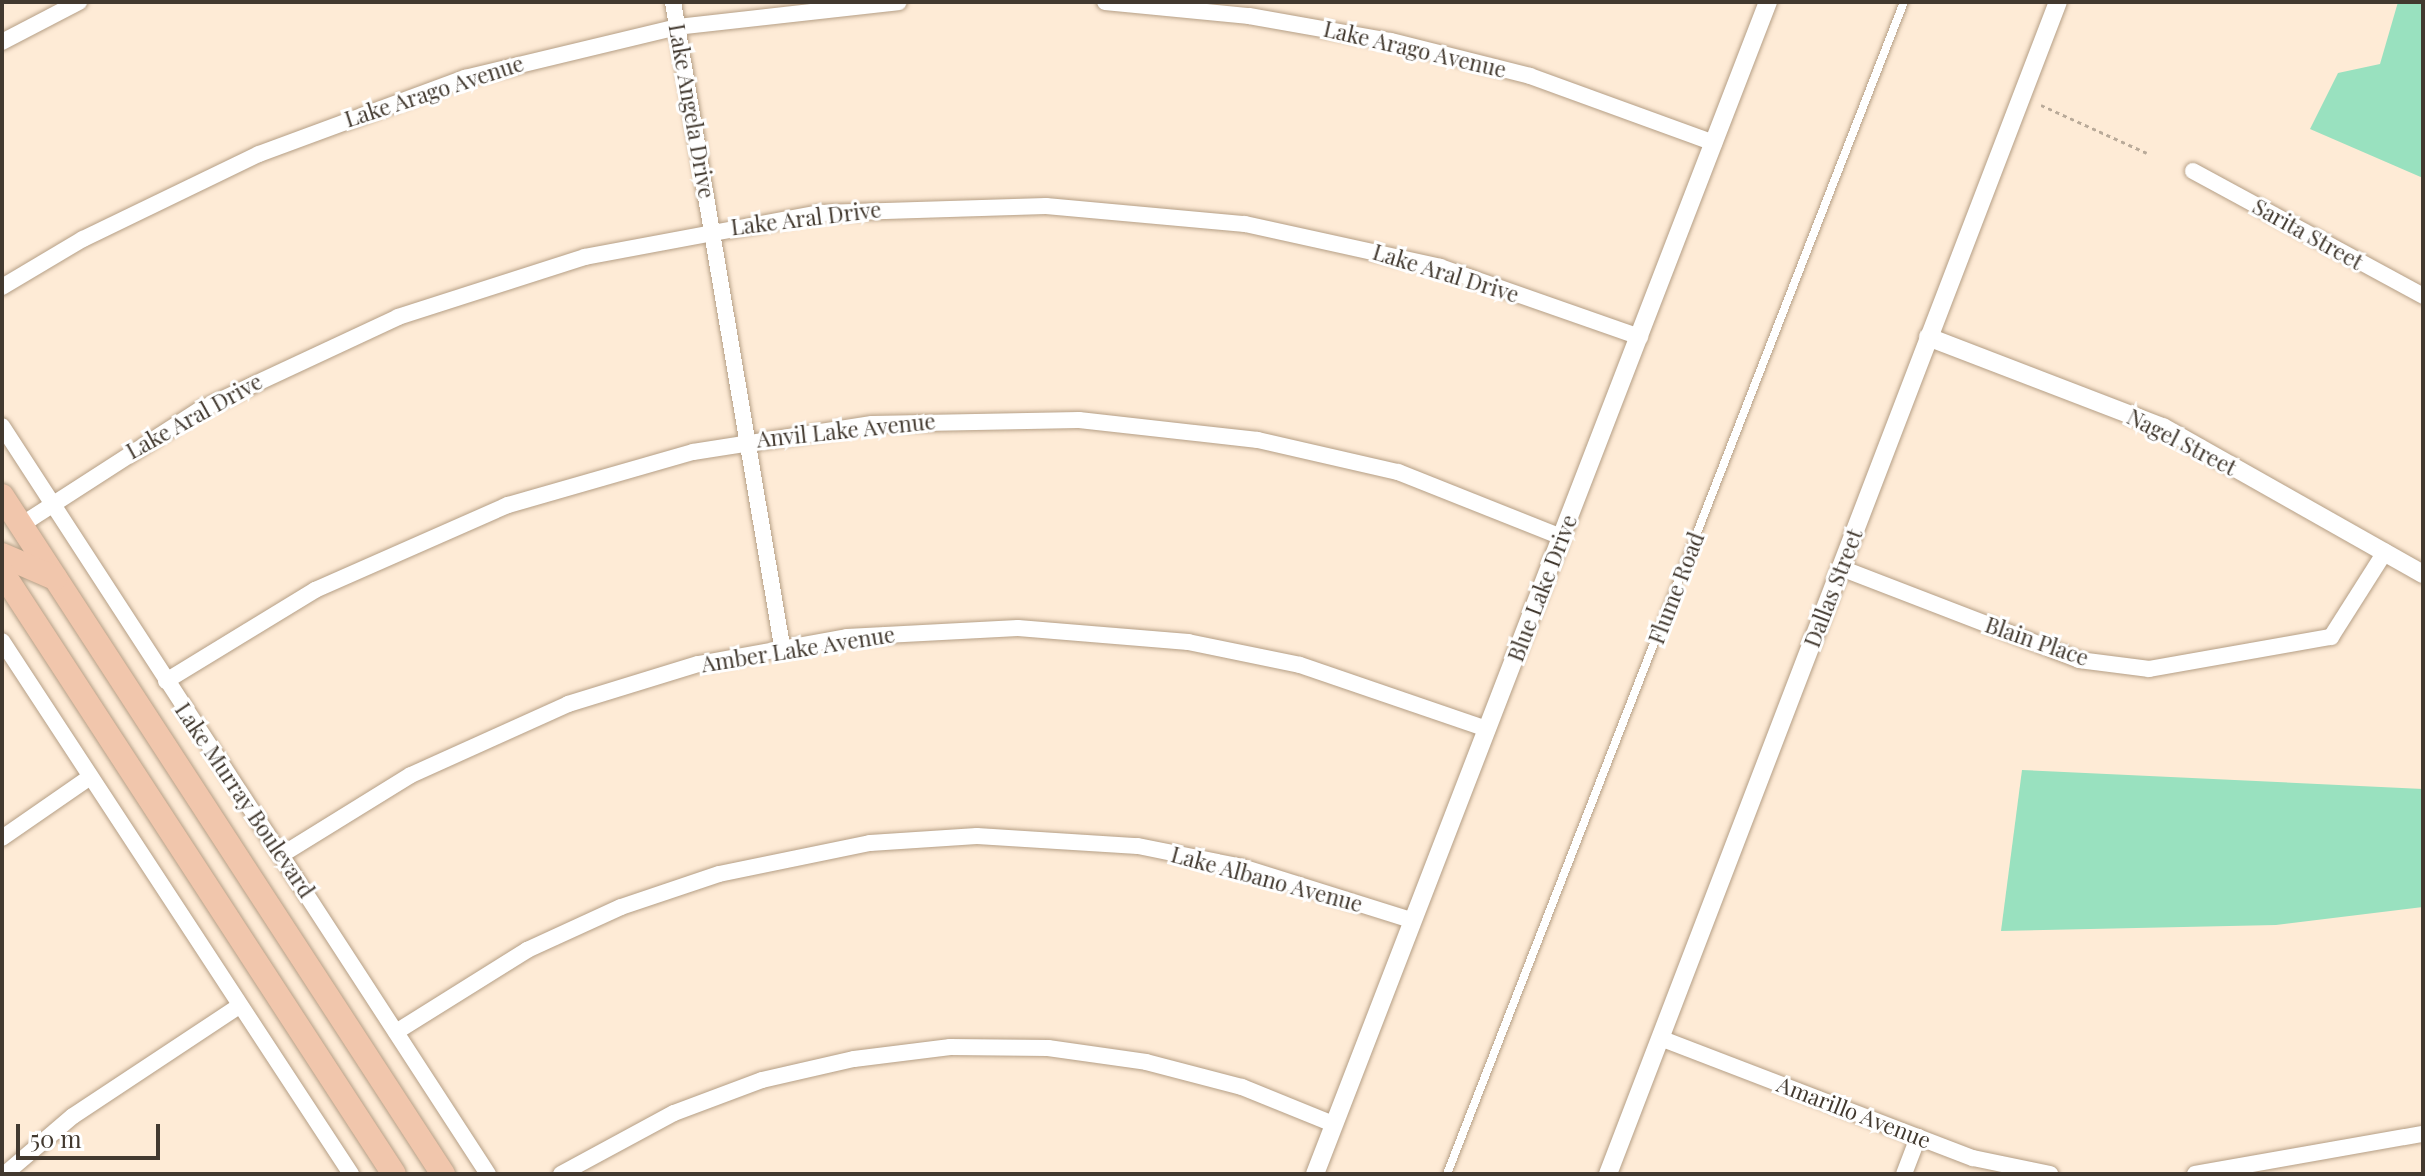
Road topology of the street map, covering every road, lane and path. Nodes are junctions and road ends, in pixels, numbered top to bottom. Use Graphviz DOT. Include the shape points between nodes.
graph roads {
  1 [pos="79,2"];
  2 [pos="673,2"];
  3 [pos="899,2"];
  4 [pos="1105,2"];
  5 [pos="1768,2"];
  6 [pos="1904,2"];
  7 [pos="2058,2"];
  8 [pos="677,27"];
  9 [pos="2,42"];
  10 [pos="2041,105"];
  11 [pos="1714,143"];
  12 [pos="2147,153"];
  13 [pos="2193,171"];
  14 [pos="714,229"];
  15 [pos="2,287"];
  16 [pos="2423,296"];
  17 [pos="1640,337"];
  18 [pos="1928,337"];
  19 [pos="2,426"];
  20 [pos="747,441"];
  21 [pos="2,496"];
  22 [pos="52,503"];
  23 [pos="12,521"];
  24 [pos="1561,537"];
  25 [pos="2385,552"];
  26 [pos="2,555"];
  27 [pos="1841,568"];
  28 [pos="2,572"];
  29 [pos="2423,574"];
  30 [pos="55,578"];
  31 [pos="2,641"];
  32 [pos="782,646"];
  33 [pos="166,681"];
  34 [pos="1487,729"];
  35 [pos="90,777"];
  36 [pos="2,838"];
  37 [pos="283,854"];
  38 [pos="1411,920"];
  39 [pos="239,1006"];
  40 [pos="396,1032"];
  41 [pos="1660,1038"];
  42 [pos="1333,1124"];
  43 [pos="2423,1134"];
  44 [pos="1918,1137"];
  45 [pos="5,1174"];
  46 [pos="351,1174"];
  47 [pos="394,1174"];
  48 [pos="443,1174"];
  49 [pos="488,1174"];
  50 [pos="561,1174"];
  51 [pos="1315,1174"];
  52 [pos="1447,1174"];
  53 [pos="1608,1174"];
  54 [pos="1904,1174"];
  55 [pos="2050,1174"];
  56 [pos="2195,1174"];
  1 -- 9 [label="street"];
  2 -- 8 [label="street, Lake Angela Drive"];
  3 -- 8 [label="street, Lake Arago Avenue"];
  4 -- 11 [label="street, Lake Arago Avenue" via="1249,16 1391,41 1530,76"];
  5 -- 11 [label="street, Blue Lake Drive"];
  6 -- 52 [label="lane, Flume Road"];
  7 -- 18 [label="street, Dallas Street"];
  8 -- 14 [label="street, Lake Angela Drive"];
  8 -- 15 [label="street, Lake Arago Avenue" via="535,58 350,117 206,177"];
  10 -- 12 [label="path"];
  11 -- 17 [label="street, Blue Lake Drive"];
  13 -- 16 [label="street, Sarita Street"];
  14 -- 17 [label="street, Lake Aral Drive" via="912,207 1046,206 1179,215 1311,236 1440,267"];
  14 -- 20 [label="street, Lake Angela Drive"];
  14 -- 22 [label="street, Lake Aral Drive" via="522,274 356,334 201,409"];
  17 -- 24 [label="street, Blue Lake Drive"];
  18 -- 25 [label="street, Nagel Street" via="2163,427"];
  18 -- 27 [label="street, Dallas Street"];
  19 -- 22 [label="street, Lake Murray Boulevard"];
  20 -- 24 [label="street, Anvil Lake Avenue" via="949,419 1113,421 1208,432 1398,472"];
  20 -- 32 [label="street, Lake Angela Drive"];
  20 -- 33 [label="street, Anvil Lake Avenue" via="583,480 448,528 303,597"];
  21 -- 23 [label="main road, Lake Murray Boulevard"];
  22 -- 23 [label="street, Lake Aral Drive"];
  22 -- 33 [label="street, Lake Murray Boulevard"];
  23 -- 30 [label="main road, Lake Murray Boulevard"];
  24 -- 34 [label="street, Blue Lake Drive"];
  25 -- 27 [label="street, Blain Place" via="2331,637 2149,669 2079,660"];
  25 -- 29 [label="street, Nagel Street"];
  26 -- 30 [label="main road"];
  27 -- 41 [label="street, Dallas Street"];
  28 -- 47 [label="main road"];
  30 -- 48 [label="main road, Lake Murray Boulevard"];
  31 -- 35 [label="street"];
  32 -- 34 [label="street, Amber Lake Avenue" via="961,628 1132,635 1300,665"];
  32 -- 37 [label="street, Amber Lake Avenue" via="623,685 515,725 398,782"];
  33 -- 37 [label="street, Lake Murray Boulevard"];
  34 -- 38 [label="street, Blue Lake Drive"];
  35 -- 36 [label="street"];
  35 -- 39 [label="street"];
  37 -- 40 [label="street, Lake Murray Boulevard"];
  38 -- 40 [label="street, Lake Albano Avenue" via="1242,867 1138,846 1004,836 870,843 719,874 621,907 516,956"];
  38 -- 42 [label="street, Blue Lake Drive"];
  39 -- 45 [label="street" via="73,1116"];
  39 -- 46 [label="street"];
  40 -- 49 [label="street, Lake Murray Boulevard"];
  41 -- 44 [label="street, Amarillo Avenue"];
  41 -- 53 [label="street, Dallas Street"];
  42 -- 50 [label="street" via="1242,1087 1146,1062 1048,1048 950,1047 854,1059 762,1080 674,1113"];
  42 -- 51 [label="street, Blue Lake Drive"];
  43 -- 56 [label="street"];
  44 -- 54 [label="street"];
  44 -- 55 [label="street, Amarillo Avenue" via="1973,1158"];
}
